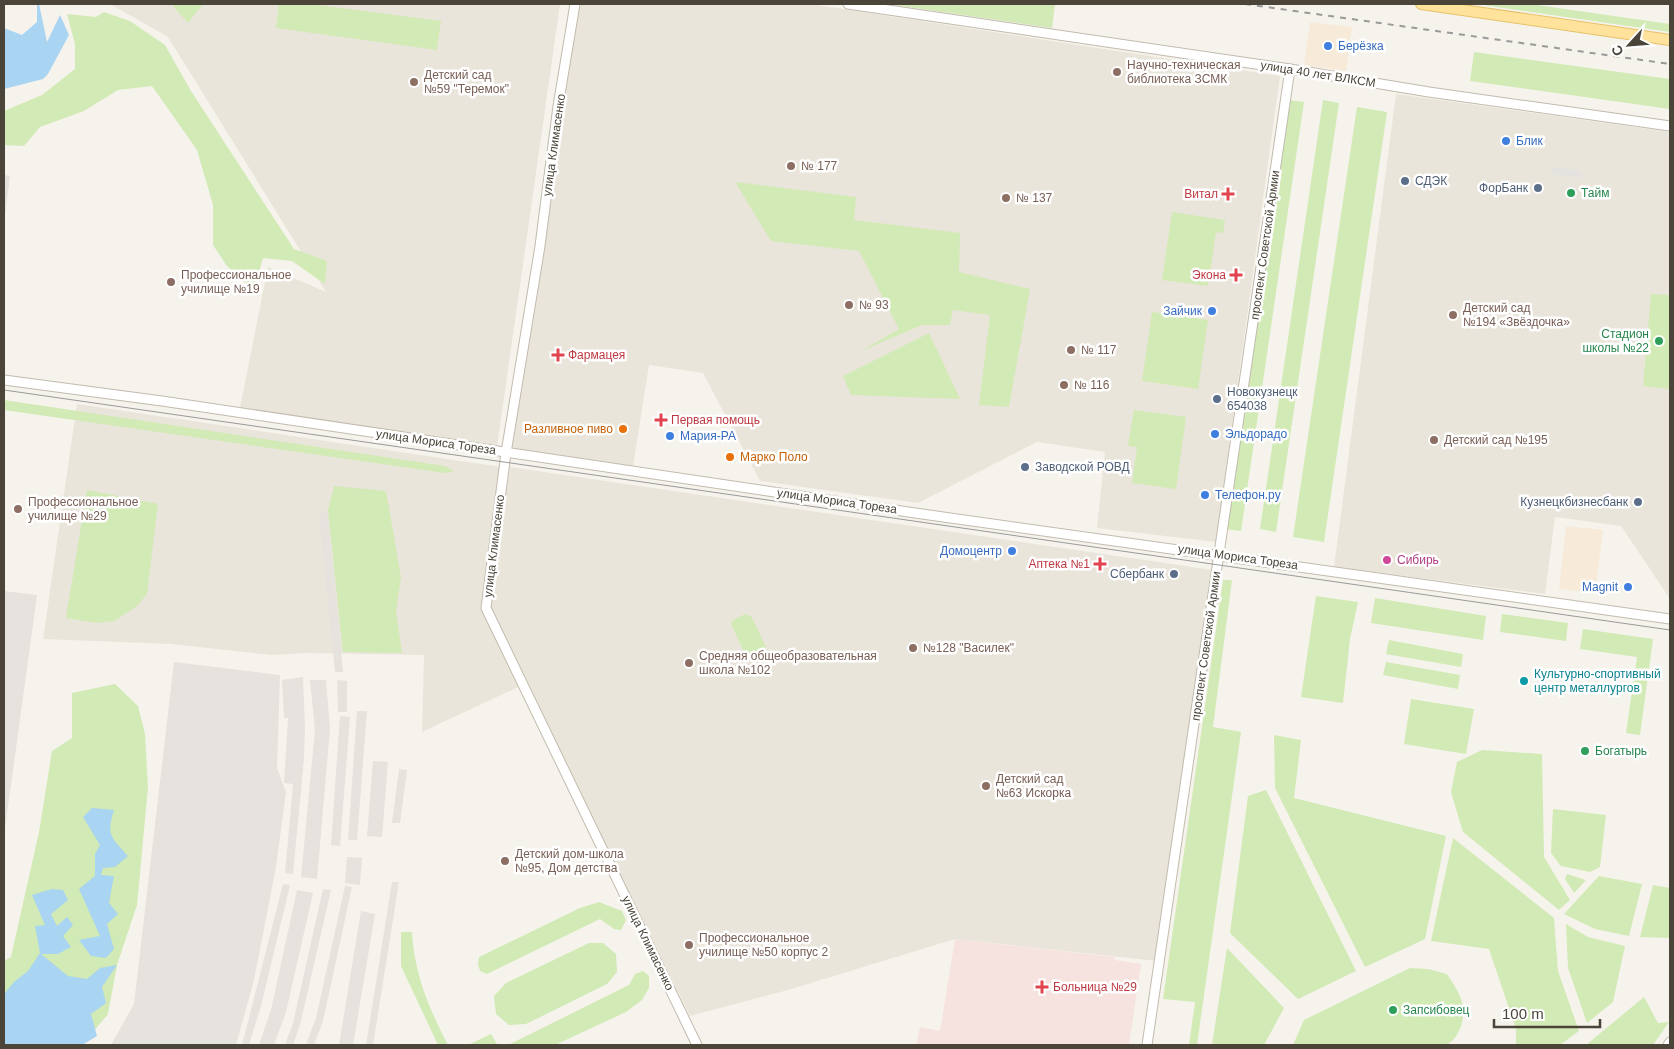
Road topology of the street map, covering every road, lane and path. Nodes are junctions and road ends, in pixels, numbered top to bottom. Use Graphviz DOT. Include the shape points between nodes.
graph roads {
  1 [pos="575,4"];
  2 [pos="848,4"];
  3 [pos="1421,4"];
  4 [pos="1670,40"];
  5 [pos="1290,69"];
  6 [pos="1670,126"];
  7 [pos="4,380"];
  8 [pos="506,453"];
  9 [pos="1219,554"];
  10 [pos="1670,619"];
  11 [pos="1670,1042"];
  12 [pos="697,1045"];
  13 [pos="1147,1045"];
  14 [pos="1668,1045"];
  1 -- 8 [label="street, улица Климасенко"];
  2 -- 5 [label="street, улица 40 лет ВЛКСМ"];
  3 -- 4 [label="main road"];
  5 -- 6 [label="street, улица 40 лет ВЛКСМ"];
  5 -- 9 [label="street, проспект Советской Армии"];
  7 -- 8 [label="street, улица Мориса Тореза"];
  8 -- 9 [label="street, улица Мориса Тореза"];
  8 -- 12 [label="street, улица Климасенко" via="486,608"];
  9 -- 10 [label="street, улица Мориса Тореза"];
  9 -- 13 [label="street, проспект Советской Армии"];
  11 -- 14 [label="street"];
}
